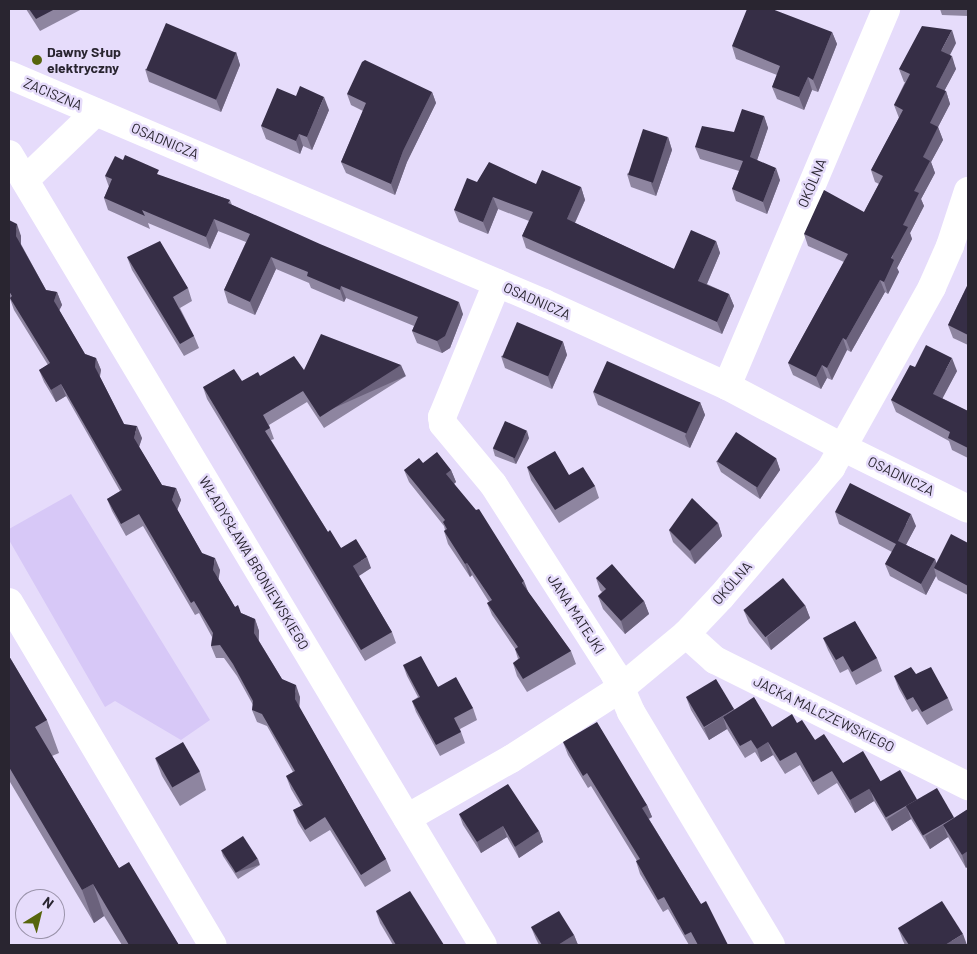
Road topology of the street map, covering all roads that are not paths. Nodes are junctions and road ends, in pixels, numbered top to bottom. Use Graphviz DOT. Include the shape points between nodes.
graph roads {
  1 [pos="886,9"];
  2 [pos="9,75"];
  3 [pos="96,112"];
  4 [pos="9,154"];
  5 [pos="25,180"];
  6 [pos="968,191"];
  7 [pos="959,249"];
  8 [pos="497,283"];
  9 [pos="727,386"];
  10 [pos="842,448"];
  11 [pos="968,509"];
  12 [pos="9,602"];
  13 [pos="686,634"];
  14 [pos="621,688"];
  15 [pos="968,786"];
  16 [pos="407,818"];
  17 [pos="213,945"];
  18 [pos="483,945"];
  19 [pos="771,945"];
  1 -- 9 [label="street, OKÓLNA"];
  2 -- 3 [label="street, ZACISZNA"];
  3 -- 5 [label="street"];
  3 -- 8 [label="street, OSADNICZA"];
  4 -- 5 [label="street, WŁADYSŁAWA BRONIEWSKIEGO"];
  5 -- 16 [label="street, WŁADYSŁAWA BRONIEWSKIEGO"];
  6 -- 7 [label="street, OKÓLNA"];
  7 -- 10 [label="street, OKÓLNA"];
  8 -- 9 [label="street, OSADNICZA"];
  8 -- 14 [label="street, JANA MATEJKI" via="442,416 443,424 492,484"];
  9 -- 10 [label="street, OSADNICZA"];
  10 -- 11 [label="street, OSADNICZA"];
  10 -- 13 [label="street, OKÓLNA" via="831,468"];
  12 -- 17 [label="street"];
  13 -- 14 [label="street, OKÓLNA"];
  13 -- 15 [label="street, JACKA MALCZEWSKIEGO" via="716,660"];
  14 -- 16 [label="street, OKÓLNA" via="510,759"];
  14 -- 19 [label="street, JANA MATEJKI" via="631,712"];
  16 -- 18 [label="street, WŁADYSŁAWA BRONIEWSKIEGO"];
}
